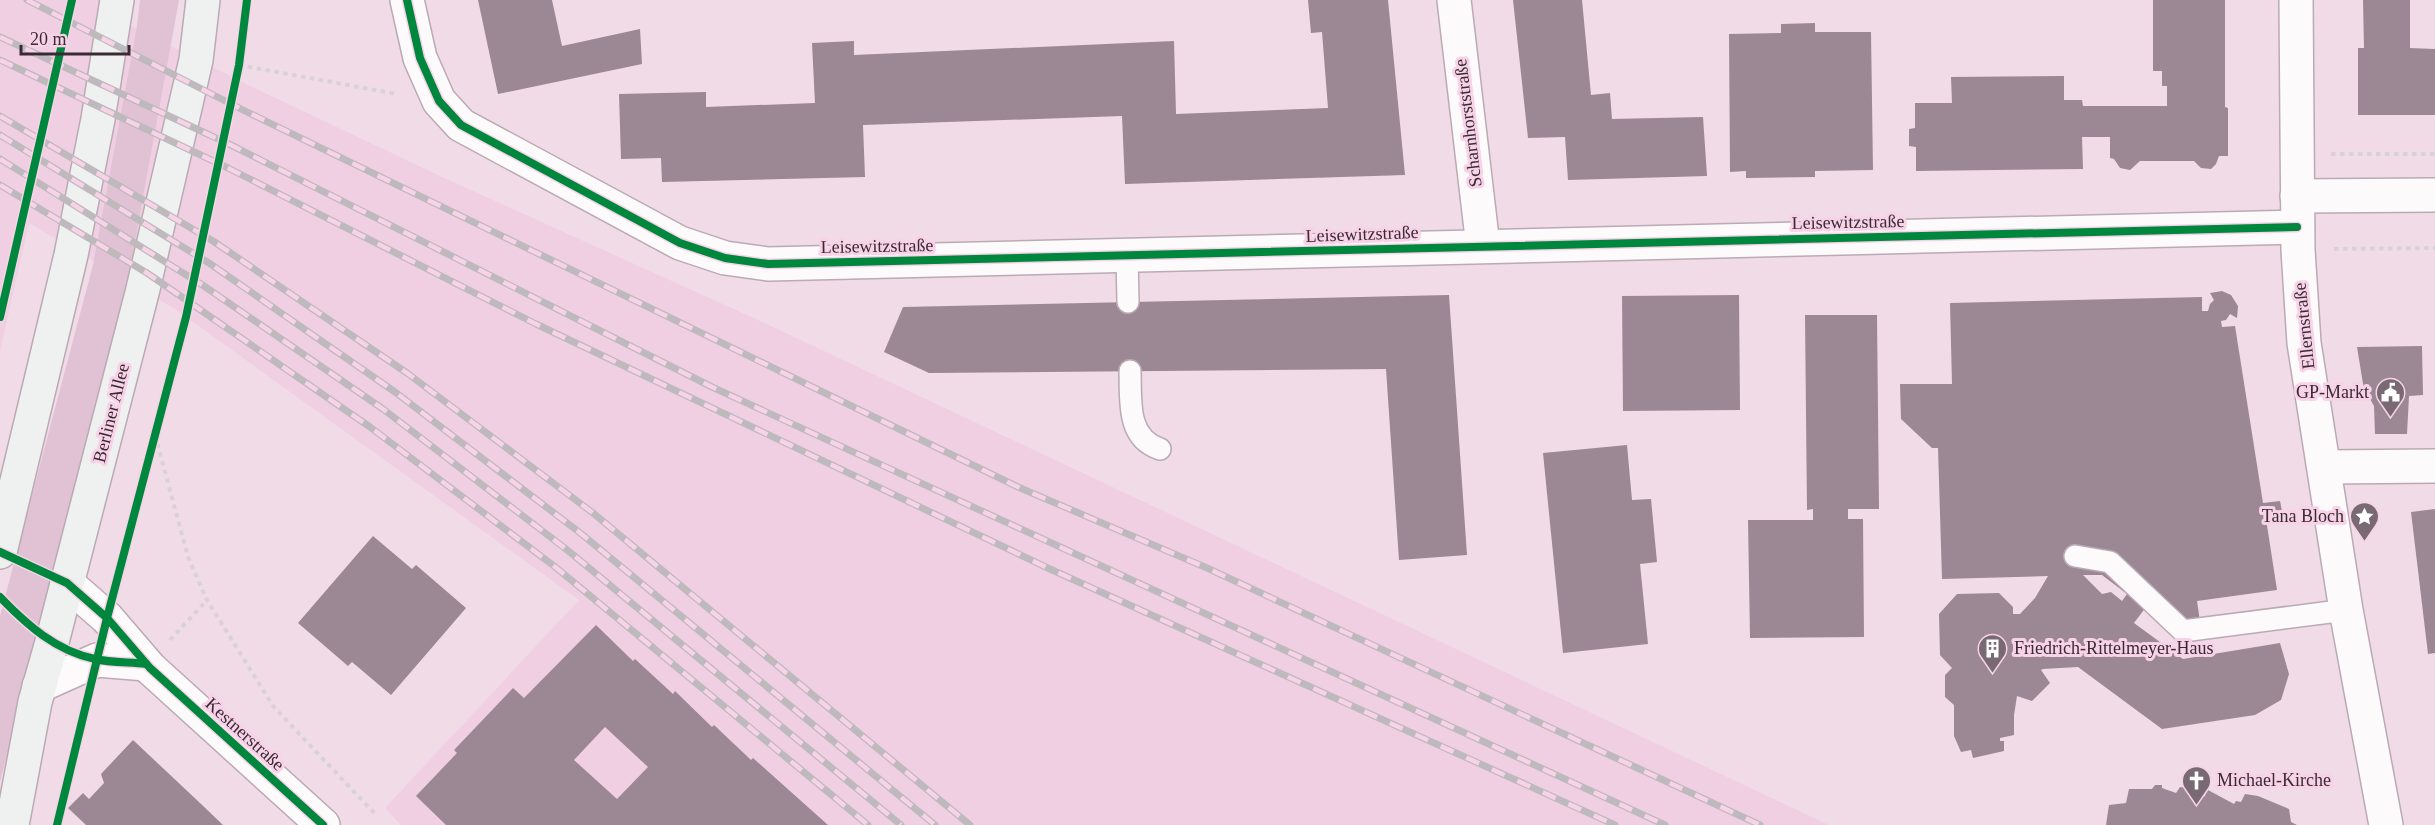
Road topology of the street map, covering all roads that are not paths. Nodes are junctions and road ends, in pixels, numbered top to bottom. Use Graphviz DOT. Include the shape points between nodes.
graph roads {
  1 [pos="117,0"];
  2 [pos="203,0"];
  3 [pos="407,0"];
  4 [pos="1454,0"];
  5 [pos="2296,0"];
  6 [pos="2435,195"];
  7 [pos="2297,224"];
  8 [pos="1483,246"];
  9 [pos="1127,256"];
  10 [pos="1128,302"];
  11 [pos="1130,371"];
  12 [pos="1160,449"];
  13 [pos="2435,465"];
  14 [pos="2325,467"];
  15 [pos="0,552"];
  16 [pos="2075,556"];
  17 [pos="67,583"];
  18 [pos="2346,610"];
  19 [pos="146,664"];
  20 [pos="39,686"];
  21 [pos="12,825"];
  22 [pos="323,825"];
  23 [pos="2386,825"];
  1 -- 15 [label="main road" via="71,255"];
  2 -- 17 [label="main road, Berliner Allee" via="196,60 146,278"];
  3 -- 9 [label="street, Leisewitzstraße" via="420,58 439,101 461,126 680,243 725,258 768,264"];
  4 -- 8 [label="street, Scharnhorststraße"];
  5 -- 7 [label="street, Ellernstraße"];
  6 -- 7 [label="street, Leisewitzstraße"];
  7 -- 8 [label="street, Leisewitzstraße"];
  7 -- 14 [label="street, Ellernstraße" via="2304,343"];
  8 -- 9 [label="street, Leisewitzstraße"];
  9 -- 10 [label="lane"];
  11 -- 12 [label="lane" via="1132,420 1142,438"];
  13 -- 14 [label="street"];
  14 -- 18 [label="street, Ellernstraße"];
  16 -- 18 [label="lane" via="2110,562 2183,631"];
  17 -- 19 [label="street, Kestnerstraße" via="107,618"];
  17 -- 20 [label="main road, Berliner Allee"];
  18 -- 23 [label="street, Ellernstraße"];
  19 -- 20 [label="street" via="97,660"];
  19 -- 22 [label="street, Kestnerstraße"];
  20 -- 21 [label="main road, Berliner Allee"];
}
